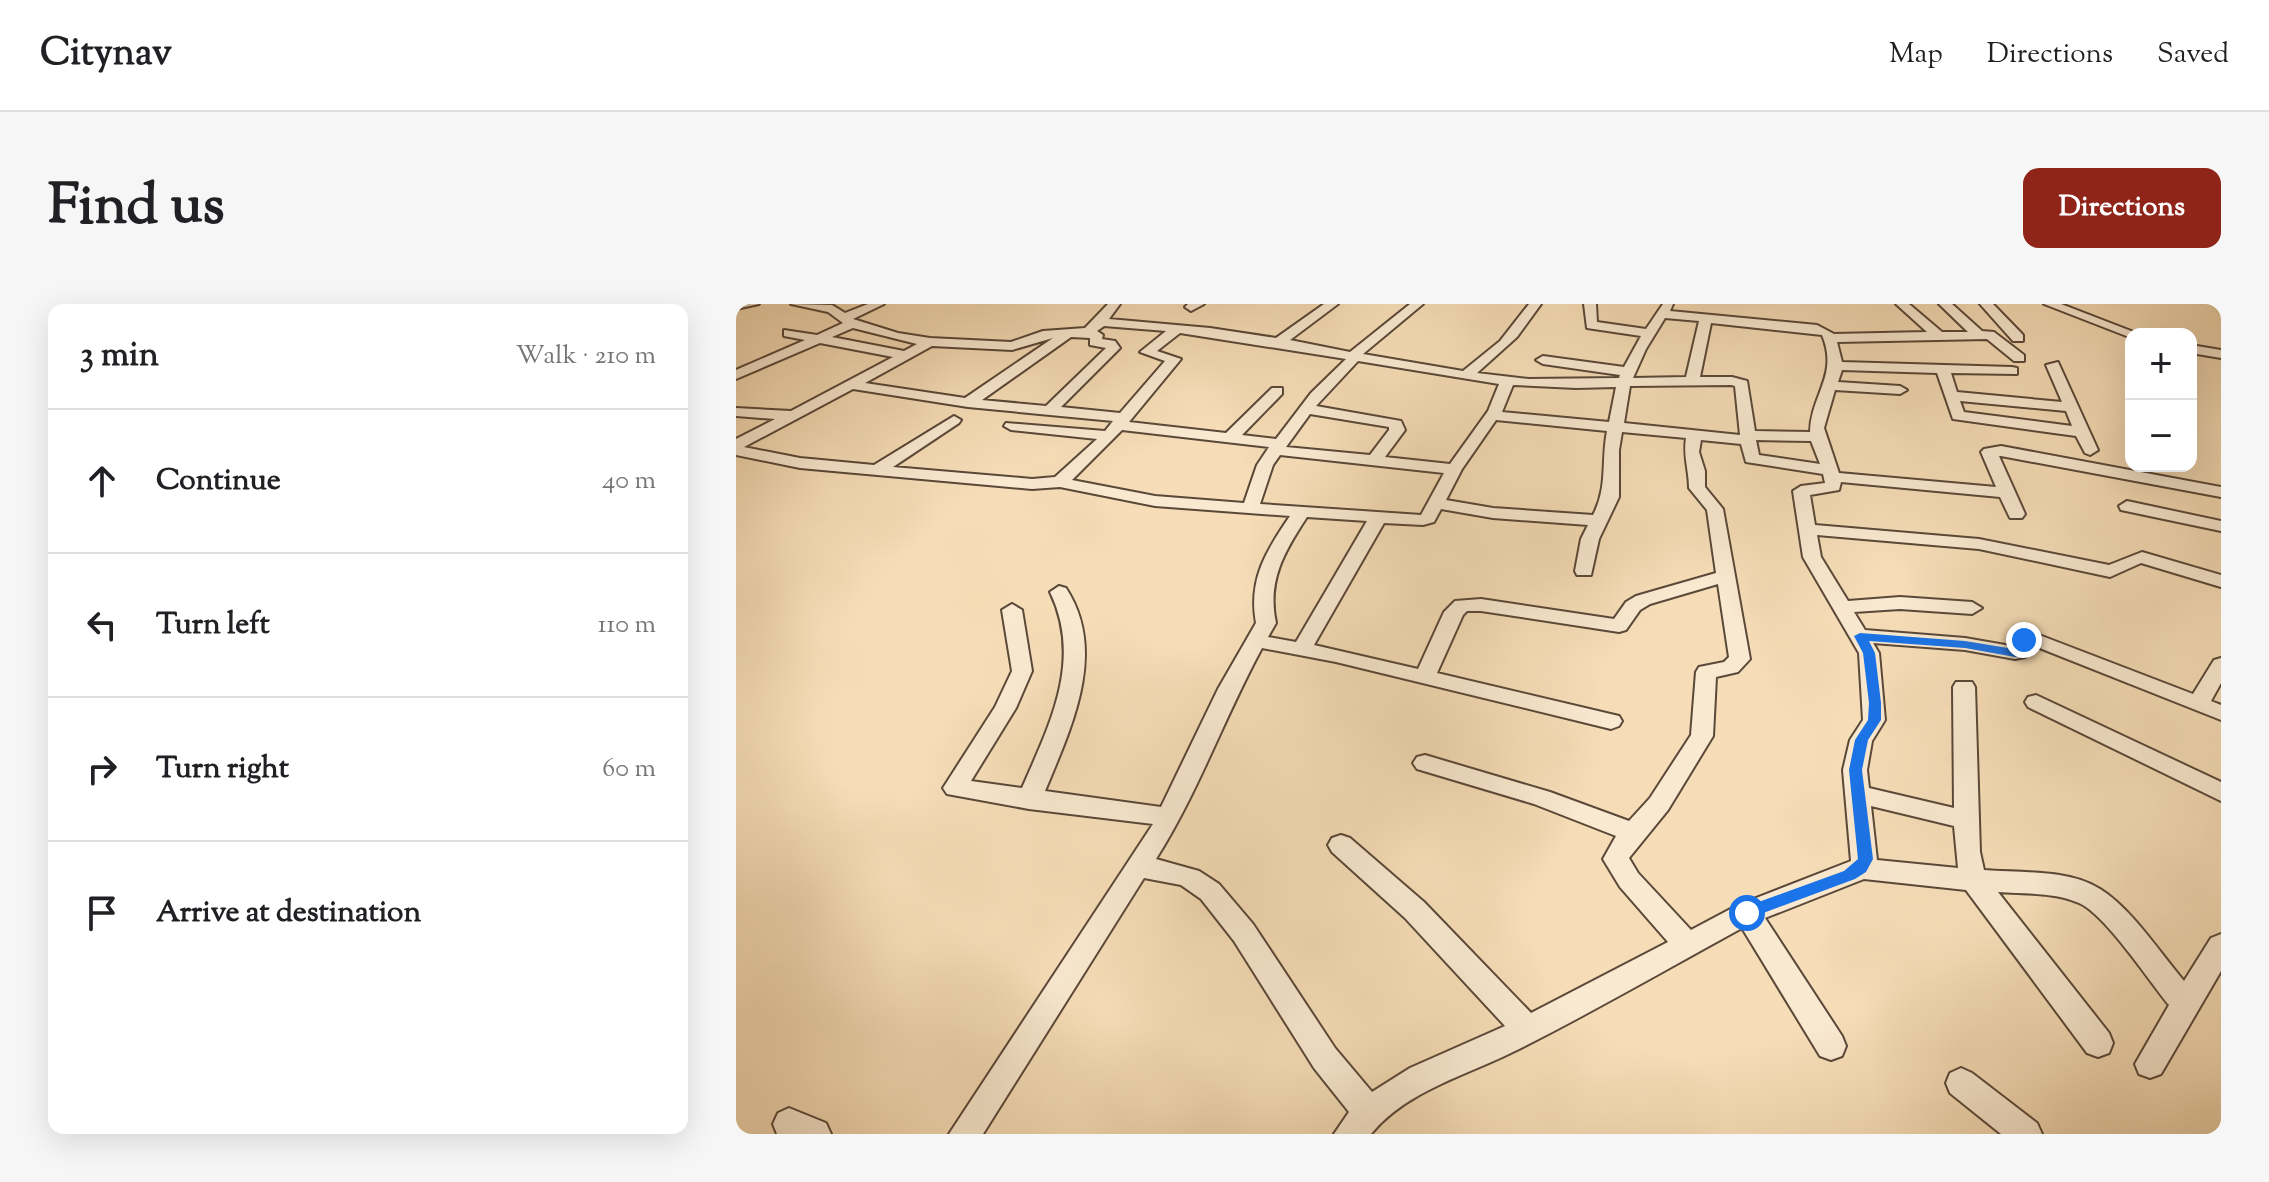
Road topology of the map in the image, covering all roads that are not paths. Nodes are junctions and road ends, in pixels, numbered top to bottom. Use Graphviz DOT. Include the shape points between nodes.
graph roads {
  1 [pos="753,304"];
  2 [pos="797,304"];
  3 [pos="878,304"];
  4 [pos="1114,304"];
  5 [pos="1332,304"];
  6 [pos="1417,304"];
  7 [pos="1535,304"];
  8 [pos="1590,304"];
  9 [pos="1902,304"];
  10 [pos="1945,304"];
  11 [pos="1986,304"];
  12 [pos="2050,304"];
  13 [pos="736,305"];
  14 [pos="1659,317"];
  15 [pos="1706,319"];
  16 [pos="848,321"];
  17 [pos="1101,322"];
  18 [pos="1176,330"];
  19 [pos="2125,331"];
  20 [pos="788,333"];
  21 [pos="1074,334"];
  22 [pos="1979,335"];
  23 [pos="1939,336"];
  24 [pos="1830,338"];
  25 [pos="2018,338"];
  26 [pos="819,339"];
  27 [pos="930,342"];
  28 [pos="1279,342"];
  29 [pos="1559,347"];
  30 [pos="1930,349"];
  31 [pos="2197,350"];
  32 [pos="2221,354"];
  33 [pos="904,355"];
  34 [pos="1353,357"];
  35 [pos="1543,360"];
  36 [pos="2053,365"];
  37 [pos="1941,371"];
  38 [pos="736,375"];
  39 [pos="1465,376"];
  40 [pos="1834,376"];
  41 [pos="1627,377"];
  42 [pos="1692,380"];
  43 [pos="1507,382"];
  44 [pos="1534,383"];
  45 [pos="851,385"];
  46 [pos="1900,390"];
  47 [pos="1277,391"];
  48 [pos="1950,396"];
  49 [pos="968,403"];
  50 [pos="2072,407"];
  51 [pos="1306,409"];
  52 [pos="1049,411"];
  53 [pos="736,412"];
  54 [pos="793,415"];
  55 [pos="1492,415"];
  56 [pos="954,420"];
  57 [pos="1011,426"];
  58 [pos="1118,426"];
  59 [pos="1616,428"];
  60 [pos="2083,432"];
  61 [pos="1694,435"];
  62 [pos="1748,437"];
  63 [pos="1818,437"];
  64 [pos="1230,438"];
  65 [pos="736,447"];
  66 [pos="1278,447"];
  67 [pos="2090,450"];
  68 [pos="1374,461"];
  69 [pos="880,468"];
  70 [pos="1454,469"];
  71 [pos="1832,473"];
  72 [pos="1060,482"];
  73 [pos="2221,492"];
  74 [pos="2006,493"];
  75 [pos="1436,503"];
  76 [pos="2127,506"];
  77 [pos="1250,509"];
  78 [pos="1302,512"];
  79 [pos="2016,514"];
  80 [pos="1378,518"];
  81 [pos="1599,521"];
  82 [pos="2221,526"];
  83 [pos="1805,529"];
  84 [pos="1584,571"];
  85 [pos="1728,575"];
  86 [pos="2221,581"];
  87 [pos="1059,592"];
  88 [pos="1841,607"];
  89 [pos="1972,608"];
  90 [pos="1012,610"];
  91 [pos="1860,636"];
  92 [pos="1256,641"];
  93 [pos="1301,650"];
  94 [pos="2221,665"];
  95 [pos="1425,677"];
  96 [pos="1964,687"];
  97 [pos="2036,702"];
  98 [pos="2198,704"];
  99 [pos="2221,713"];
  100 [pos="1611,721"];
  101 [pos="1425,763"];
  102 [pos="2221,792"];
  103 [pos="1858,794"];
  104 [pos="1029,800"];
  105 [pos="1169,817"];
  106 [pos="1966,820"];
  107 [pos="1633,832"];
  108 [pos="1341,845"];
  109 [pos="1138,867"];
  110 [pos="1861,868"];
  111 [pos="1974,880"];
  112 [pos="1747,913"];
  113 [pos="1686,943"];
  114 [pos="2221,946"];
  115 [pos="2212,978"];
  116 [pos="2186,1004"];
  117 [pos="1527,1030"];
  118 [pos="2098,1043"];
  119 [pos="1831,1046"];
  120 [pos="2150,1064"];
  121 [pos="1961,1083"];
  122 [pos="1369,1112"];
  123 [pos="965,1134"];
  124 [pos="1350,1134"];
  125 [pos="2026,1134"];
  1 -- 13 [label="street"];
  2 -- 16 [label="street" via="832,309"];
  3 -- 16 [label="street"];
  4 -- 17 [label="street"];
  5 -- 28 [label="street"];
  6 -- 34 [label="street"];
  7 -- 39 [label="street" via="1506,341"];
  8 -- 14 [label="street" via="1591,325"];
  9 -- 23 [label="street"];
  10 -- 22 [label="street"];
  11 -- 25 [label="street"];
  12 -- 19 [label="street"];
  14 -- 15 [label="street"];
  14 -- 41 [label="street"];
  15 -- 24 [label="street" via="1817,329"];
  15 -- 42 [label="street"];
  16 -- 26 [label="street"];
  16 -- 27 [label="street"];
  17 -- 18 [label="street"];
  17 -- 21 [label="street"];
  18 -- 28 [label="street"];
  18 -- 58 [label="street" via="1147,352 1174,359"];
  20 -- 26 [label="street"];
  21 -- 27 [label="street" via="1035,336 1012,346"];
  21 -- 49 [label="street"];
  21 -- 52 [label="street" via="1097,335 1095,342 1113,348"];
  22 -- 23 [label="street"];
  22 -- 37 [label="street" via="1993,336 2015,365"];
  23 -- 24 [label="street"];
  24 -- 40 [label="street"];
  26 -- 33 [label="street"];
  26 -- 38 [label="street"];
  27 -- 33 [label="street"];
  28 -- 34 [label="street"];
  29 -- 35 [label="street"];
  30 -- 37 [label="street"];
  31 -- 32 [label="street"];
  33 -- 45 [label="street"];
  34 -- 39 [label="street"];
  34 -- 51 [label="street"];
  35 -- 41 [label="street"];
  35 -- 44 [label="street"];
  36 -- 50 [label="street"];
  37 -- 40 [label="street"];
  37 -- 48 [label="street"];
  39 -- 43 [label="street"];
  40 -- 46 [label="street"];
  40 -- 63 [label="street" via="1819,409"];
  41 -- 42 [label="street"];
  41 -- 44 [label="street" via="1577,386"];
  41 -- 59 [label="street"];
  42 -- 62 [label="street" via="1742,384"];
  43 -- 44 [label="street"];
  43 -- 55 [label="street"];
  45 -- 49 [label="street"];
  45 -- 54 [label="street"];
  47 -- 64 [label="street"];
  48 -- 50 [label="street"];
  48 -- 60 [label="street" via="1963,418"];
  49 -- 52 [label="street"];
  50 -- 60 [label="street"];
  51 -- 66 [label="street"];
  51 -- 68 [label="street" via="1396,424"];
  52 -- 58 [label="street"];
  53 -- 54 [label="street"];
  54 -- 65 [label="street"];
  55 -- 59 [label="street"];
  55 -- 70 [label="street"];
  56 -- 69 [label="street"];
  57 -- 58 [label="street"];
  58 -- 64 [label="street"];
  58 -- 72 [label="street"];
  59 -- 61 [label="street"];
  59 -- 81 [label="street" via="1611,497"];
  60 -- 67 [label="street"];
  61 -- 62 [label="street"];
  61 -- 85 [label="street" via="1697,488 1715,509"];
  62 -- 63 [label="street"];
  62 -- 71 [label="street" via="1752,459"];
  63 -- 71 [label="street"];
  64 -- 66 [label="street"];
  65 -- 69 [label="street" via="800,463"];
  66 -- 68 [label="street"];
  66 -- 77 [label="street" via="1265,465"];
  68 -- 70 [label="street"];
  69 -- 72 [label="street" via="1032,484"];
  70 -- 75 [label="street"];
  71 -- 74 [label="street"];
  71 -- 83 [label="street" via="1833,487 1801,491"];
  72 -- 77 [label="street" via="1155,501"];
  73 -- 74 [label="street" via="1989,452"];
  74 -- 79 [label="street"];
  75 -- 80 [label="street" via="1426,520"];
  75 -- 81 [label="street"];
  76 -- 82 [label="street"];
  77 -- 78 [label="street"];
  78 -- 80 [label="street"];
  78 -- 92 [label="street" via="1264,574 1266,623"];
  80 -- 93 [label="street"];
  81 -- 84 [label="street"];
  83 -- 86 [label="street" via="1979,544 2110,571 2142,557"];
  83 -- 88 [label="street" via="1812,557"];
  85 -- 95 [label="street" via="1643,600 1619,626 1462,605"];
  85 -- 107 [label="street" via="1740,659 1731,667 1706,672 1702,736 1659,804"];
  87 -- 104 [label="street" via="1071,608 1077,663"];
  88 -- 89 [label="street" via="1900,603"];
  88 -- 91 [label="street"];
  90 -- 104 [label="street" via="1022,671 955,788"];
  91 -- 98 [label="street" via="2015,653 2024,640 2034,639"];
  91 -- 103 [label="street" via="1869,653 1875,703 1855,770"];
  92 -- 93 [label="street"];
  92 -- 105 [label="street"];
  93 -- 95 [label="street"];
  94 -- 98 [label="street"];
  95 -- 100 [label="street"];
  96 -- 106 [label="street"];
  97 -- 102 [label="street"];
  98 -- 99 [label="street"];
  101 -- 107 [label="street"];
  103 -- 106 [label="street"];
  103 -- 110 [label="street" via="1865,859"];
  104 -- 105 [label="street"];
  105 -- 109 [label="street"];
  106 -- 111 [label="street"];
  107 -- 113 [label="street" via="1619,849 1621,870"];
  108 -- 117 [label="street" via="1384,878"];
  109 -- 122 [label="street" via="1200,882 1319,1051"];
  109 -- 123 [label="street"];
  110 -- 111 [label="street"];
  110 -- 112 [label="street"];
  111 -- 116 [label="street" via="2058,886 2089,895 2107,909"];
  111 -- 118 [label="street"];
  112 -- 113 [label="street"];
  112 -- 119 [label="street"];
  113 -- 117 [label="street"];
  114 -- 115 [label="street"];
  115 -- 116 [label="street"];
  116 -- 120 [label="street"];
  117 -- 122 [label="street" via="1421,1078"];
  121 -- 125 [label="street"];
  122 -- 124 [label="street"];
}
